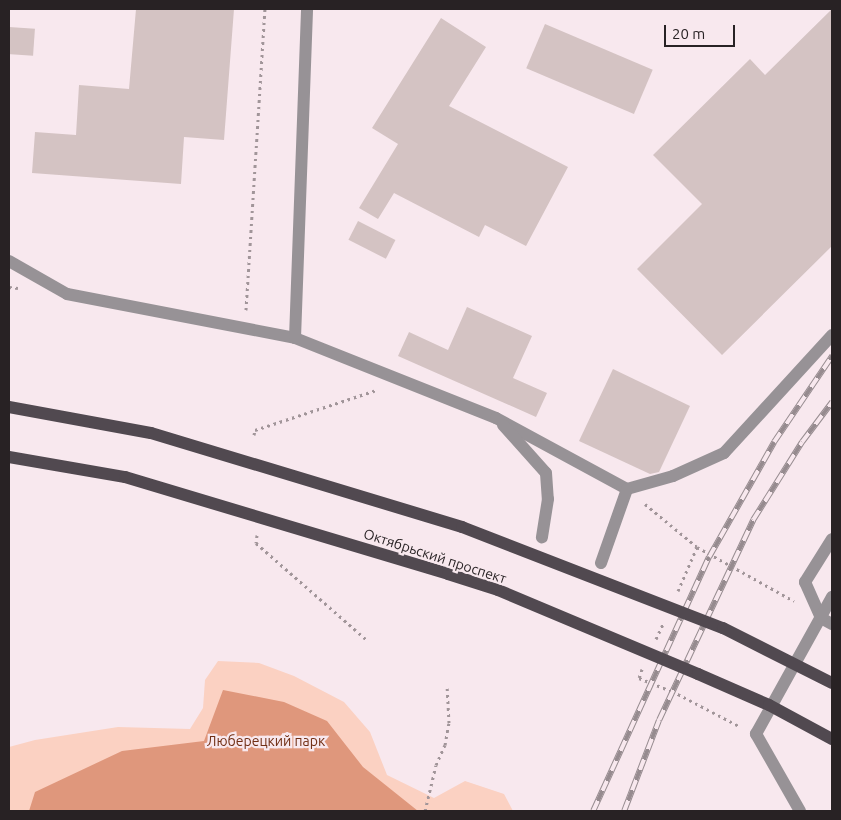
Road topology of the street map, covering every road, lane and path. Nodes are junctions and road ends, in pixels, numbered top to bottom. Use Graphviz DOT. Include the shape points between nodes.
graph roads {
  1 [pos="265,9"];
  2 [pos="307,9"];
  3 [pos="9,261"];
  4 [pos="245,328"];
  5 [pos="832,335"];
  6 [pos="295,338"];
  7 [pos="374,392"];
  8 [pos="9,407"];
  9 [pos="496,418"];
  10 [pos="254,435"];
  11 [pos="9,457"];
  12 [pos="627,489"];
  13 [pos="257,535"];
  14 [pos="542,538"];
  15 [pos="832,539"];
  16 [pos="601,563"];
  17 [pos="832,597"];
  18 [pos="821,618"];
  19 [pos="832,624"];
  20 [pos="368,640"];
  21 [pos="638,678"];
  22 [pos="832,683"];
  23 [pos="447,688"];
  24 [pos="756,734"];
  25 [pos="832,739"];
  26 [pos="425,811"];
  27 [pos="800,811"];
  1 -- 4 [label="path"];
  2 -- 6 [label="street"];
  3 -- 4 [label="street" via="68,294"];
  4 -- 6 [label="street"];
  5 -- 12 [label="street" via="724,453 673,476"];
  6 -- 9 [label="street"];
  7 -- 10 [label="path" via="255,430"];
  8 -- 22 [label="main road, bridge" via="151,433 462,527 723,628"];
  9 -- 12 [label="street"];
  9 -- 14 [label="street" via="546,473 548,499"];
  11 -- 25 [label="main road, Октябрьский проспект, bridge" via="125,477 498,590 769,705"];
  12 -- 16 [label="street"];
  12 -- 18 [label="path" via="697,547"];
  13 -- 20 [label="path" via="256,543"];
  15 -- 18 [label="street" via="806,582"];
  17 -- 18 [label="street"];
  18 -- 19 [label="street"];
  18 -- 24 [label="street"];
  21 -- 24 [label="path" via="672,691"];
  23 -- 26 [label="path" via="449,723"];
  24 -- 27 [label="street"];
}
